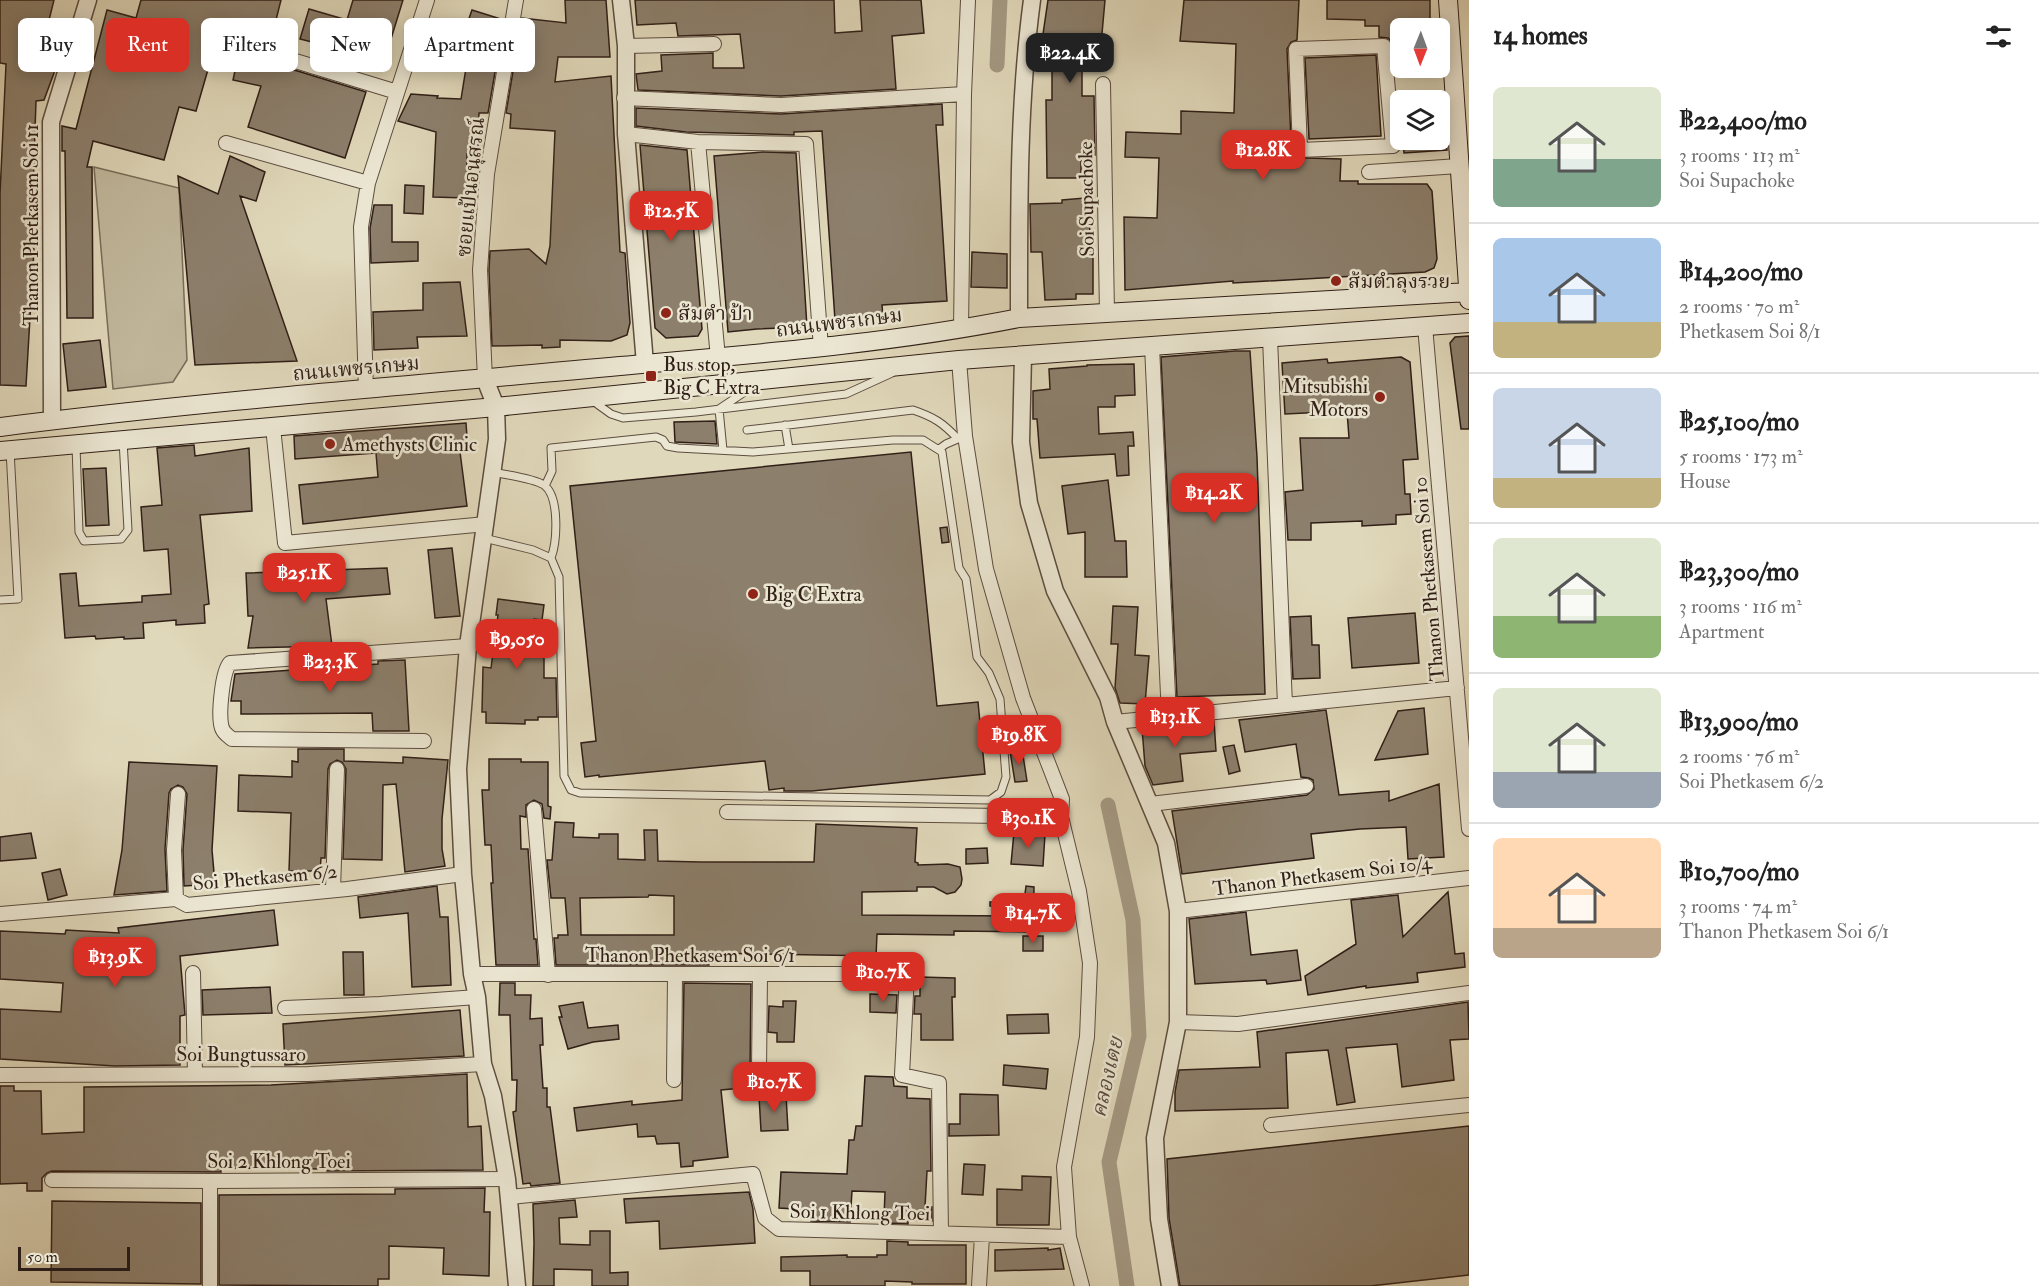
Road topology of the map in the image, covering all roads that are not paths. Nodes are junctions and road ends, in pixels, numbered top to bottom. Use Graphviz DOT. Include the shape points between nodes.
graph roads {
  1 [pos="88,0"];
  2 [pos="427,0"];
  3 [pos="516,0"];
  4 [pos="621,0"];
  5 [pos="968,0"];
  6 [pos="1032,0"];
  7 [pos="1448,0"];
  8 [pos="714,44"];
  9 [pos="626,46"];
  10 [pos="298,62"];
  11 [pos="1103,84"];
  12 [pos="397,92"];
  13 [pos="964,94"];
  14 [pos="624,98"];
  15 [pos="1450,98"];
  16 [pos="1455,98"];
  17 [pos="1395,103"];
  18 [pos="626,134"];
  19 [pos="698,142"];
  20 [pos="226,143"];
  21 [pos="1459,166"];
  22 [pos="1369,172"];
  23 [pos="368,183"];
  24 [pos="1469,295"];
  25 [pos="1107,313"];
  26 [pos="1019,318"];
  27 [pos="1469,323"];
  28 [pos="1425,326"];
  29 [pos="962,330"];
  30 [pos="1270,338"];
  31 [pos="1152,346"];
  32 [pos="821,348"];
  33 [pos="1023,355"];
  34 [pos="718,358"];
  35 [pos="959,360"];
  36 [pos="645,364"];
  37 [pos="904,366"];
  38 [pos="485,379"];
  39 [pos="761,380"];
  40 [pos="366,390"];
  41 [pos="589,397"];
  42 [pos="496,407"];
  43 [pos="718,409"];
  44 [pos="52,420"];
  45 [pos="785,425"];
  46 [pos="0,427"];
  47 [pos="273,427"];
  48 [pos="747,430"];
  49 [pos="961,438"];
  50 [pos="123,440"];
  51 [pos="76,445"];
  52 [pos="789,448"];
  53 [pos="939,449"];
  54 [pos="723,450"];
  55 [pos="5,451"];
  56 [pos="493,472"];
  57 [pos="545,486"];
  58 [pos="485,531"];
  59 [pos="551,558"];
  60 [pos="0,600"];
  61 [pos="468,646"];
  62 [pos="1457,688"];
  63 [pos="1285,705"];
  64 [pos="1169,717"];
  65 [pos="1115,722"];
  66 [pos="424,741"];
  67 [pos="337,769"];
  68 [pos="1466,781"];
  69 [pos="1306,786"];
  70 [pos="178,794"];
  71 [pos="1150,804"];
  72 [pos="534,809"];
  73 [pos="727,812"];
  74 [pos="1061,817"];
  75 [pos="1469,829"];
  76 [pos="463,874"];
  77 [pos="1469,878"];
  78 [pos="333,890"];
  79 [pos="176,898"];
  80 [pos="1178,911"];
  81 [pos="0,914"];
  82 [pos="193,973"];
  83 [pos="472,974"];
  84 [pos="548,975"];
  85 [pos="675,975"];
  86 [pos="760,975"];
  87 [pos="1469,993"];
  88 [pos="477,997"];
  89 [pos="285,1008"];
  90 [pos="1178,1022"];
  91 [pos="483,1064"];
  92 [pos="759,1071"];
  93 [pos="195,1074"];
  94 [pos="0,1075"];
  95 [pos="674,1080"];
  96 [pos="1469,1105"];
  97 [pos="1271,1125"];
  98 [pos="507,1179"];
  99 [pos="52,1180"];
  100 [pos="210,1181"];
  101 [pos="509,1197"];
  102 [pos="941,1233"];
  103 [pos="982,1236"];
  104 [pos="1069,1237"];
  105 [pos="210,1286"];
  106 [pos="517,1286"];
  107 [pos="979,1286"];
  108 [pos="1082,1286"];
  109 [pos="1170,1286"];
  1 -- 44 [label="street, Thanon Phetkasem Soi 11" via="51,122"];
  2 -- 12 [label="street"];
  3 -- 38 [label="street, ซอยแป้นอนุสรณ์" via="487,174 480,270"];
  4 -- 9 [label="street"];
  5 -- 13 [label="street"];
  6 -- 26 [label="street" via="1019,182"];
  7 -- 16 [label="main road"];
  8 -- 9 [label="street"];
  9 -- 14 [label="street"];
  10 -- 12 [label="street"];
  11 -- 25 [label="street, Soi Supachoke"];
  12 -- 23 [label="street"];
  13 -- 14 [label="street" via="782,105"];
  13 -- 29 [label="street"];
  14 -- 18 [label="street"];
  15 -- 16 [label="street"];
  16 -- 21 [label="main road"];
  17 -- 17 [label="street" via="1393,146 1300,150 1296,49 1384,45"];
  18 -- 19 [label="street"];
  18 -- 36 [label="street"];
  19 -- 32 [label="street" via="806,144"];
  19 -- 34 [label="street"];
  20 -- 23 [label="street"];
  21 -- 22 [label="street"];
  21 -- 24 [label="main road"];
  23 -- 40 [label="street" via="361,227"];
  24 -- 25 [label="main road, ถนนเพชรเกษม"];
  25 -- 26 [label="main road, ถนนเพชรเกษม"];
  26 -- 29 [label="main road, ถนนเพชรเกษม"];
  27 -- 28 [label="main road"];
  28 -- 30 [label="main road"];
  28 -- 62 [label="street, Thanon Phetkasem Soi 10"];
  29 -- 32 [label="main road, ถนนเพชรเกษม"];
  30 -- 31 [label="main road"];
  30 -- 63 [label="street"];
  31 -- 33 [label="main road"];
  31 -- 64 [label="street"];
  32 -- 34 [label="main road, ถนนเพชรเกษม"];
  33 -- 35 [label="main road"];
  33 -- 65 [label="street" via="1021,442 1029,503 1055,591 1108,697"];
  34 -- 36 [label="main road, ถนนเพชรเกษม"];
  35 -- 37 [label="main road"];
  35 -- 49 [label="street"];
  36 -- 38 [label="main road, ถนนเพชรเกษม"];
  37 -- 39 [label="main road"];
  37 -- 43 [label="lane" via="846,394"];
  38 -- 40 [label="main road, ถนนเพชรเกษม"];
  38 -- 42 [label="street"];
  39 -- 41 [label="main road"];
  39 -- 43 [label="lane"];
  40 -- 44 [label="main road, ถนนเพชรเกษม"];
  41 -- 42 [label="main road"];
  41 -- 43 [label="lane" via="623,418"];
  42 -- 47 [label="main road"];
  42 -- 56 [label="street"];
  43 -- 54 [label="lane"];
  44 -- 46 [label="main road, ถนนเพชรเกษม"];
  45 -- 48 [label="lane"];
  45 -- 49 [label="lane" via="913,410 932,416"];
  45 -- 52 [label="lane"];
  47 -- 50 [label="main road"];
  47 -- 58 [label="street" via="285,543"];
  49 -- 53 [label="lane"];
  49 -- 74 [label="street" via="986,568 1023,698 1062,800"];
  50 -- 51 [label="main road"];
  50 -- 51 [label="lane" via="128,530 121,539 84,541 79,532"];
  51 -- 55 [label="main road"];
  52 -- 53 [label="lane" via="922,440"];
  52 -- 54 [label="lane"];
  53 -- 59 [label="lane" via="959,568 966,579 977,657 1000,699 1006,777 1001,792 990,800 571,790 564,776 559,578"];
  54 -- 57 [label="lane" via="667,446 656,436 550,448 552,471"];
  55 -- 60 [label="lane" via="18,599"];
  56 -- 57 [label="lane"];
  56 -- 58 [label="street"];
  57 -- 59 [label="lane" via="556,518"];
  58 -- 59 [label="lane"];
  58 -- 61 [label="street"];
  61 -- 66 [label="street" via="230,663 226,668 221,725 232,739"];
  61 -- 76 [label="street" via="458,769"];
  62 -- 63 [label="street"];
  62 -- 68 [label="street, Thanon Phetkasem Soi 10"];
  63 -- 64 [label="street"];
  64 -- 65 [label="street"];
  65 -- 71 [label="street"];
  67 -- 78 [label="street"];
  68 -- 75 [label="street, Thanon Phetkasem Soi 10"];
  69 -- 71 [label="street"];
  70 -- 79 [label="street"];
  71 -- 80 [label="street" via="1166,843"];
  72 -- 84 [label="street"];
  73 -- 74 [label="street"];
  74 -- 104 [label="street" via="1079,891 1090,963 1087,1037 1064,1167"];
  76 -- 78 [label="street, Soi Phetkasem 6/2"];
  76 -- 83 [label="street"];
  77 -- 80 [label="street, Thanon Phetkasem Soi 10/4"];
  78 -- 79 [label="street, Soi Phetkasem 6/2" via="187,905"];
  79 -- 81 [label="street, Soi Phetkasem 6/2"];
  80 -- 90 [label="street"];
  82 -- 93 [label="street"];
  83 -- 84 [label="street, Thanon Phetkasem Soi 6/1"];
  83 -- 88 [label="street"];
  84 -- 85 [label="street, Thanon Phetkasem Soi 6/1"];
  85 -- 86 [label="street, Thanon Phetkasem Soi 6/1"];
  85 -- 95 [label="street"];
  86 -- 92 [label="street"];
  86 -- 102 [label="street, Thanon Phetkasem Soi 6/1" via="907,974 902,1075 939,1083"];
  87 -- 90 [label="street" via="1238,1024"];
  88 -- 89 [label="street"];
  88 -- 91 [label="street"];
  90 -- 109 [label="street" via="1155,1138 1159,1219"];
  91 -- 93 [label="street, Soi Bungtussaro" via="309,1074"];
  91 -- 98 [label="street" via="493,1096"];
  93 -- 94 [label="street, Soi Bungtussaro"];
  96 -- 97 [label="street"];
  98 -- 100 [label="street, Soi 2 Khlong Toei"];
  98 -- 101 [label="street"];
  99 -- 100 [label="street, Soi 2 Khlong Toei"];
  100 -- 105 [label="street"];
  101 -- 102 [label="street, Soi 1 Khlong Toei" via="753,1174 765,1218 779,1229"];
  101 -- 106 [label="street"];
  102 -- 103 [label="street, Soi 1 Khlong Toei"];
  103 -- 104 [label="street, Soi 1 Khlong Toei"];
  103 -- 107 [label="street"];
  104 -- 108 [label="street"];
}
